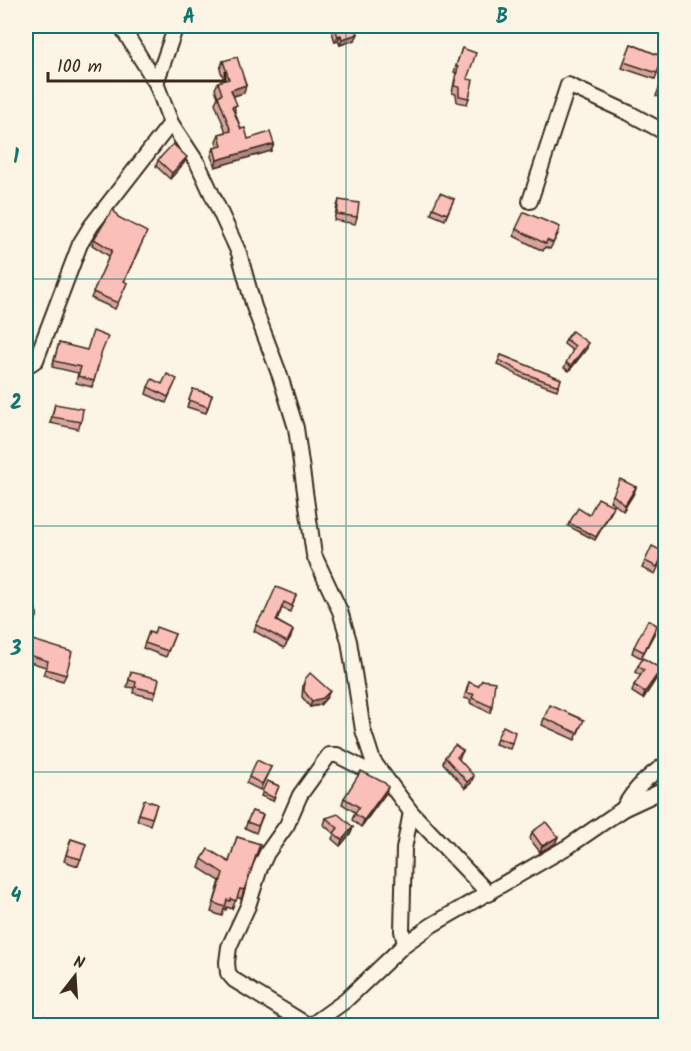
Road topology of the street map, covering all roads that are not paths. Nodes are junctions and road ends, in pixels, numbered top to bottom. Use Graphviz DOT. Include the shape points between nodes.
graph roads {
  1 [pos="121,26"];
  2 [pos="176,26"];
  3 [pos="156,83"];
  4 [pos="171,123"];
  5 [pos="666,133"];
  6 [pos="530,201"];
  7 [pos="26,367"];
  8 [pos="666,764"];
  9 [pos="387,780"];
  10 [pos="666,789"];
  11 [pos="623,809"];
  12 [pos="411,812"];
  13 [pos="489,894"];
  14 [pos="405,944"];
  15 [pos="309,1026"];
  1 -- 3 [label="street"];
  2 -- 3 [label="street"];
  3 -- 4 [label="street"];
  4 -- 7 [label="street" via="80,244 36,360"];
  4 -- 9 [label="street" via="198,164 234,243 280,376 296,428 314,555 340,610 349,641 368,749"];
  5 -- 6 [label="street" via="568,85"];
  8 -- 11 [label="street" via="645,779"];
  9 -- 12 [label="street"];
  9 -- 15 [label="street" via="337,755 324,760 267,853 230,947 228,973 234,980"];
  10 -- 11 [label="street"];
  11 -- 13 [label="street"];
  12 -- 13 [label="street"];
  12 -- 14 [label="street" via="404,849"];
  13 -- 14 [label="street"];
  14 -- 15 [label="street" via="345,1001"];
}
